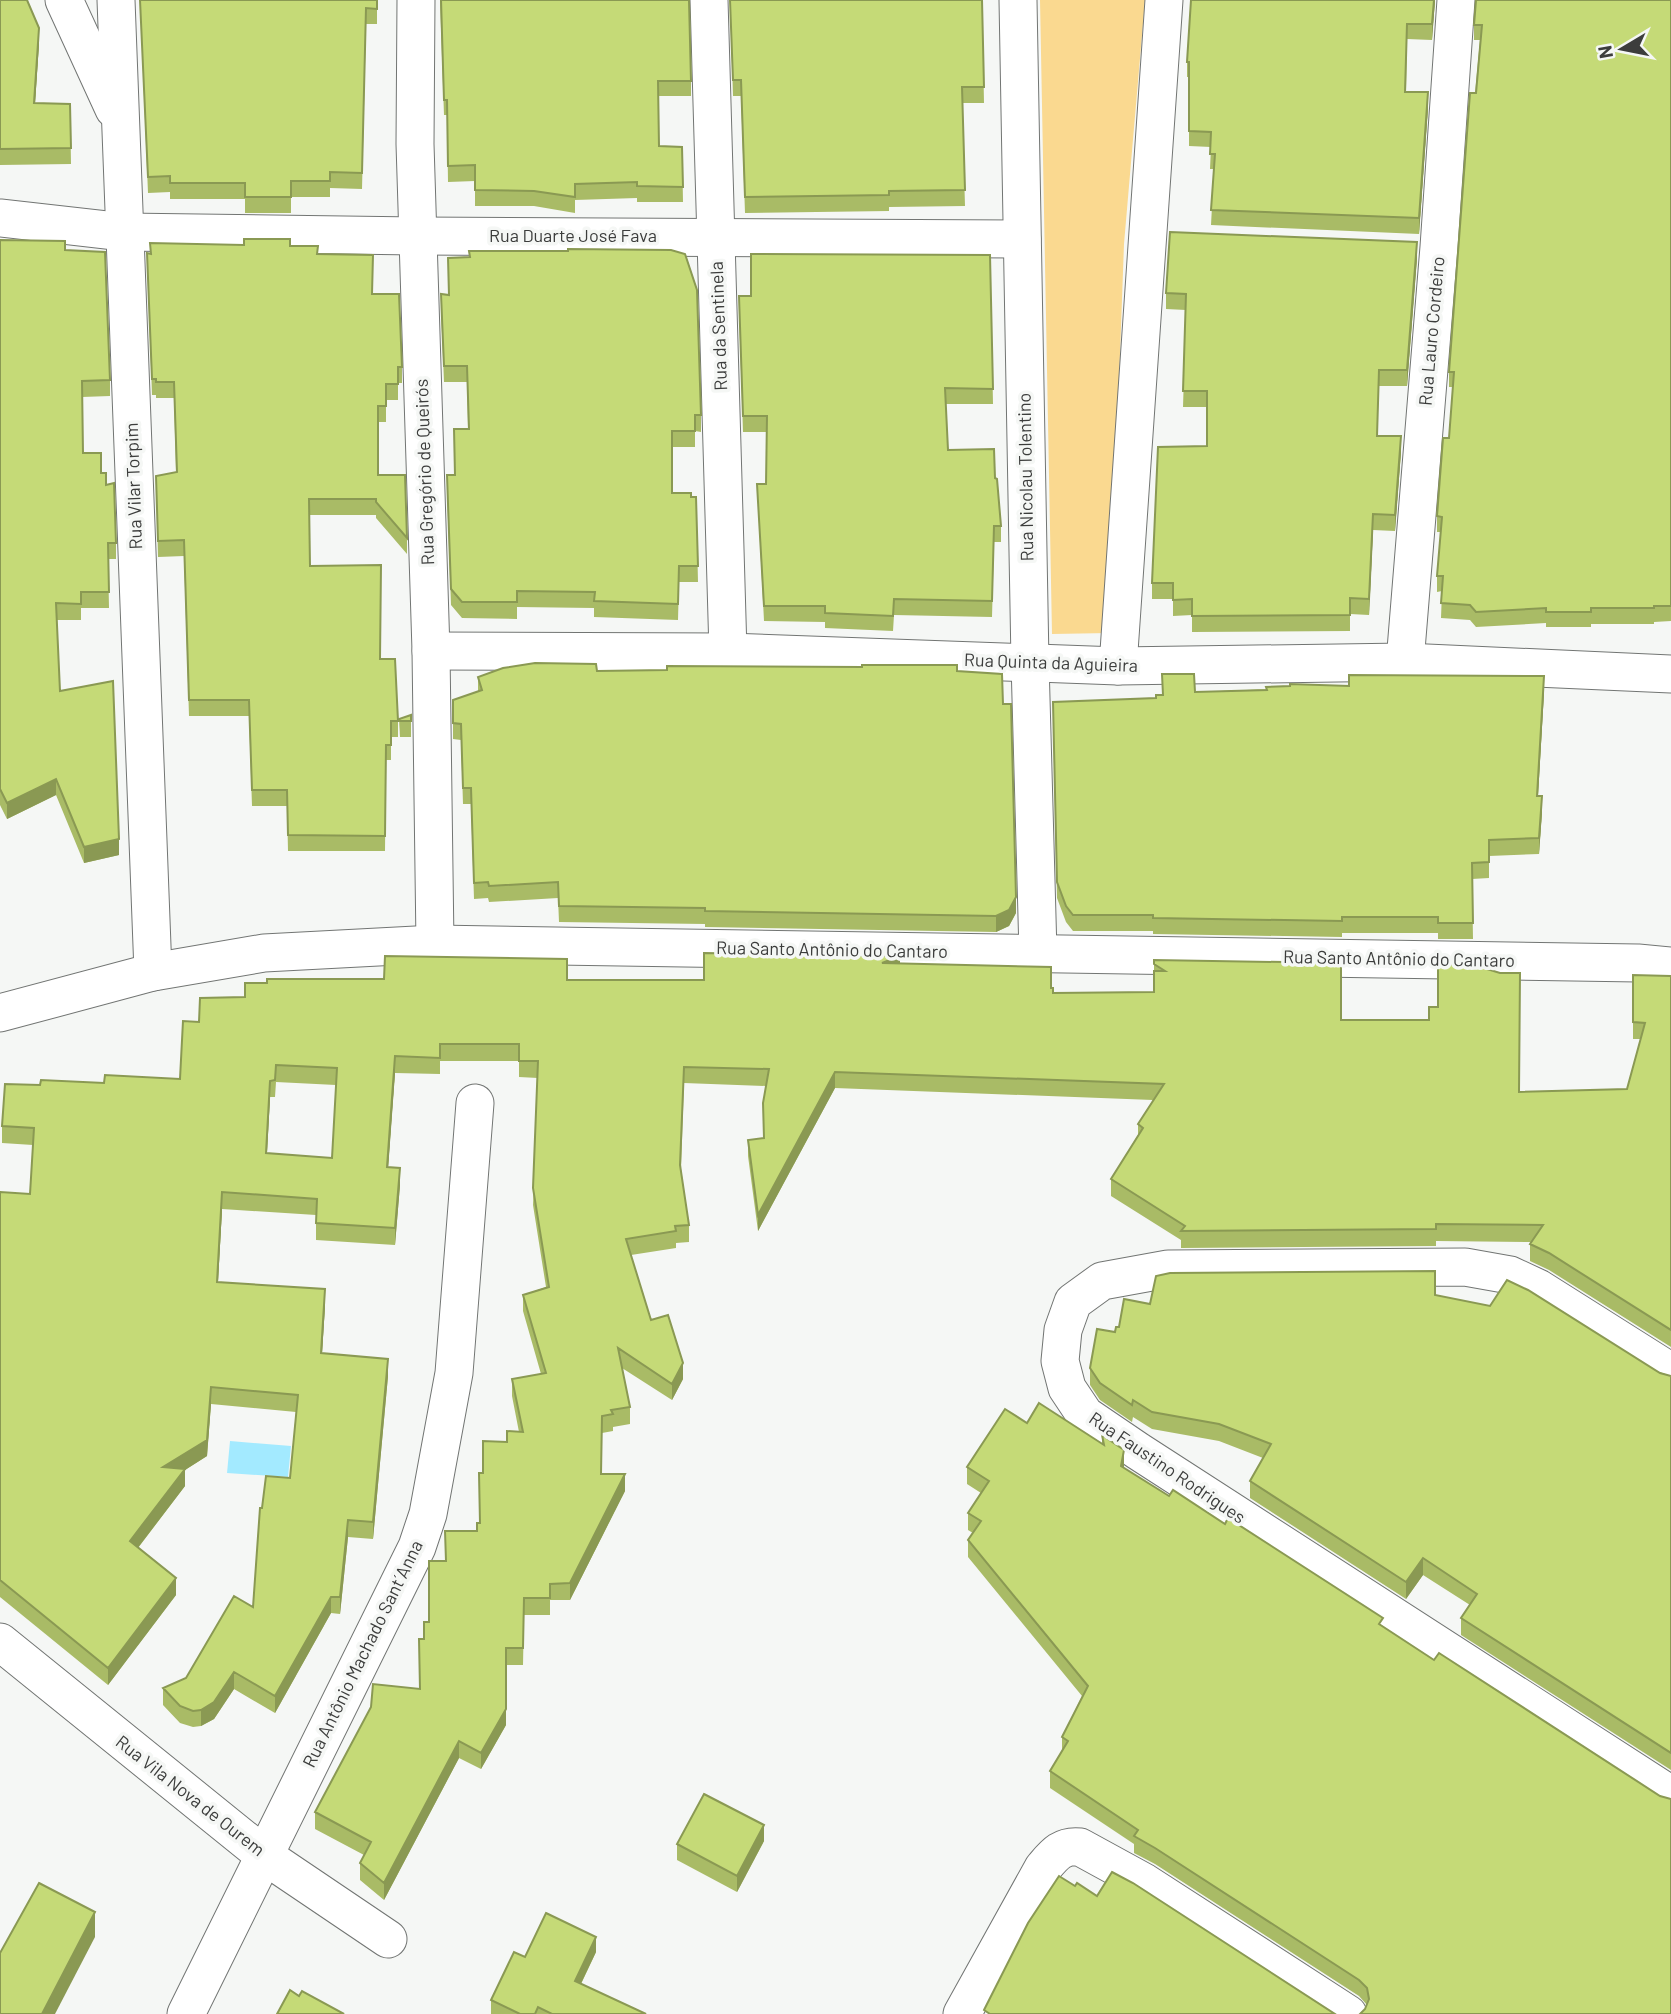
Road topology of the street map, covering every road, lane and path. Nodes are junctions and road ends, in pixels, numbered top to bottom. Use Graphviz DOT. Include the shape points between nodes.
graph roads {
  1 [pos="64,0"];
  2 [pos="116,0"];
  3 [pos="416,0"];
  4 [pos="709,0"];
  5 [pos="1018,0"];
  6 [pos="1164,0"];
  7 [pos="1456,0"];
  8 [pos="122,126"];
  9 [pos="0,218"];
  10 [pos="124,232"];
  11 [pos="417,236"];
  12 [pos="716,236"];
  13 [pos="1022,239"];
  14 [pos="431,650"];
  15 [pos="728,652"];
  16 [pos="1030,662"];
  17 [pos="1405,662"];
  18 [pos="1118,666"];
  19 [pos="1671,674"];
  20 [pos="435,944"];
  21 [pos="1038,953"];
  22 [pos="1671,966"];
  23 [pos="153,972"];
  24 [pos="0,1013"];
  25 [pos="475,1103"];
  26 [pos="1671,1373"];
  27 [pos="0,1642"];
  28 [pos="1671,1795"];
  29 [pos="265,1856"];
  30 [pos="388,1939"];
  31 [pos="186,2014"];
  32 [pos="962,2014"];
  33 [pos="1348,2014"];
  1 -- 8 [label="street"];
  2 -- 8 [label="street, Rua Vilar Torpim"];
  3 -- 11 [label="street, Rua Gregório de Queirós"];
  4 -- 12 [label="street, Rua da Sentinela"];
  5 -- 13 [label="street, Rua Nicolau Tolentino"];
  6 -- 18 [label="street"];
  7 -- 17 [label="street, Rua Lauro Cordeiro"];
  8 -- 10 [label="street, Rua Vilar Torpim"];
  9 -- 10 [label="street, Rua Duarte José Fava"];
  10 -- 11 [label="street, Rua Duarte José Fava"];
  10 -- 23 [label="street, Rua Vilar Torpim"];
  11 -- 12 [label="street, Rua Duarte José Fava"];
  11 -- 14 [label="street, Rua Gregório de Queirós"];
  12 -- 13 [label="street, Rua Duarte José Fava"];
  12 -- 15 [label="street, Rua da Sentinela"];
  13 -- 16 [label="street, Rua Nicolau Tolentino"];
  14 -- 15 [label="street, Rua Quinta da Aguieira"];
  14 -- 20 [label="street, Rua Gregório de Queirós"];
  15 -- 16 [label="street, Rua Quinta da Aguieira"];
  16 -- 18 [label="street, Rua Quinta da Aguieira"];
  16 -- 21 [label="street, Rua Nicolau Tolentino"];
  17 -- 18 [label="street, Rua Quinta da Aguieira"];
  17 -- 19 [label="street, Rua Quinta da Aguieira"];
  20 -- 21 [label="street, Rua Santo Antônio do Cantaro"];
  20 -- 23 [label="street, Rua Santo Antônio do Cantaro" via="264,953"];
  21 -- 22 [label="street, Rua Santo Antônio do Cantaro"];
  23 -- 24 [label="street, Rua Santo Antônio do Cantaro"];
  25 -- 29 [label="street, Rua Antônio Machado Sant´Anna" via="454,1373 428,1514 417,1547"];
  26 -- 28 [label="street, Rua Faustino Rodrigues" via="1538,1288 1510,1275 1465,1267 1168,1269 1102,1281 1073,1302 1063,1330 1060,1361 1067,1388 1085,1415"];
  27 -- 29 [label="street, Rua Vila Nova de Ourem"];
  29 -- 30 [label="street, Rua Vila Nova de Ourem"];
  29 -- 31 [label="street, Rua Antônio Machado Sant´Anna"];
  32 -- 33 [label="street" via="1043,1868 1057,1852 1071,1846 1144,1882"];
}
